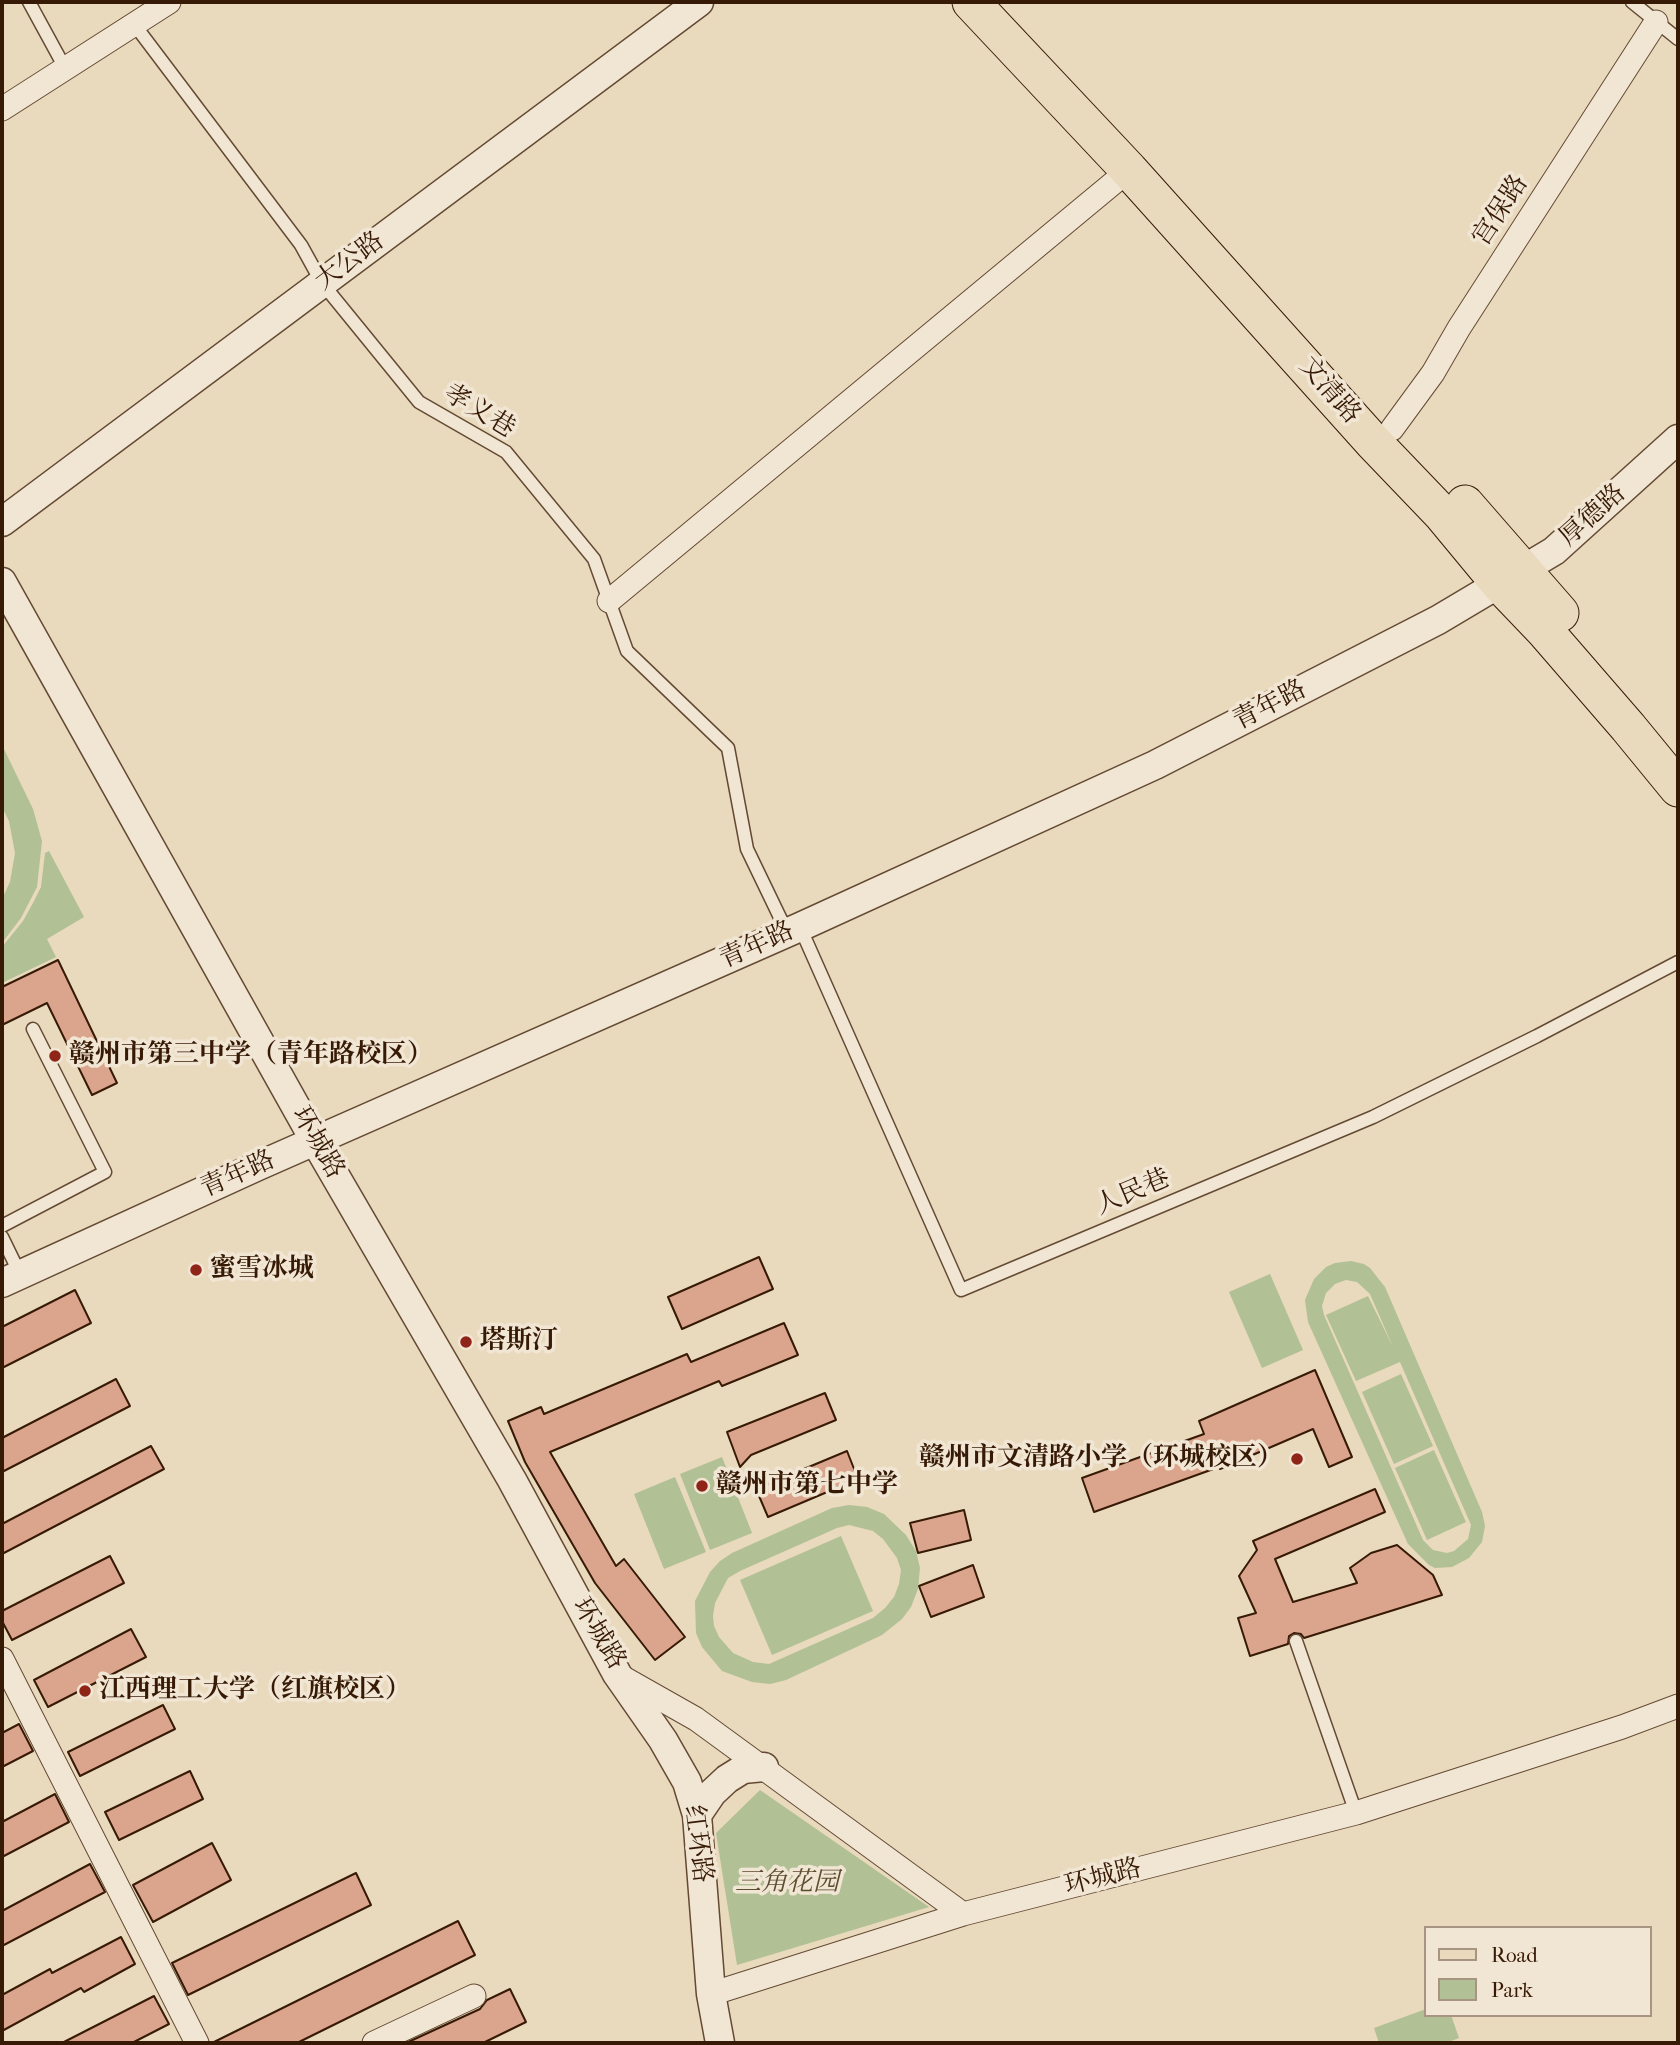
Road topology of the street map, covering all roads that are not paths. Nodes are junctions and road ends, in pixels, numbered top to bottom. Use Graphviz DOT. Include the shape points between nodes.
graph roads {
  1 [pos="29,2"];
  2 [pos="169,2"];
  3 [pos="699,2"];
  4 [pos="971,2"];
  5 [pos="999,2"];
  6 [pos="1632,2"];
  7 [pos="1656,22"];
  8 [pos="134,24"];
  9 [pos="1678,39"];
  10 [pos="65,68"];
  11 [pos="2,109"];
  12 [pos="1129,170"];
  13 [pos="322,283"];
  14 [pos="1392,429"];
  15 [pos="1678,439"];
  16 [pos="2,522"];
  17 [pos="1511,577"];
  18 [pos="2,582"];
  19 [pos="609,601"];
  20 [pos="1678,748"];
  21 [pos="1678,788"];
  22 [pos="794,929"];
  23 [pos="1678,962"];
  24 [pos="33,1029"];
  25 [pos="315,1141"];
  26 [pos="2,1226"];
  27 [pos="2,1237"];
  28 [pos="11,1278"];
  29 [pos="1296,1641"];
  30 [pos="2,1659"];
  31 [pos="617,1674"];
  32 [pos="1678,1706"];
  33 [pos="764,1767"];
  34 [pos="1356,1813"];
  35 [pos="696,1815"];
  36 [pos="963,1914"];
  37 [pos="711,1994"];
  38 [pos="474,1996"];
  39 [pos="197,2043"];
  40 [pos="374,2043"];
  41 [pos="706,2043"];
  42 [pos="720,2043"];
  1 -- 10 [label="lane"];
  2 -- 8 [label="street"];
  3 -- 13 [label="street, 大公路"];
  4 -- 12 [label="main road, 文清路"];
  5 -- 14 [label="main road, 文清路"];
  6 -- 7 [label="lane"];
  7 -- 9 [label="lane"];
  7 -- 14 [label="street, 宫保路" via="1433,373"];
  8 -- 10 [label="street"];
  8 -- 13 [label="lane, 孝义巷" via="301,245"];
  10 -- 11 [label="street"];
  12 -- 17 [label="main road, 文清路" via="1373,442"];
  12 -- 19 [label="street"];
  13 -- 16 [label="street, 大公路"];
  13 -- 19 [label="lane, 孝义巷" via="419,402 506,452 594,559"];
  14 -- 17 [label="main road, 文清路" via="1483,524"];
  15 -- 17 [label="street, 厚德路" via="1554,551"];
  17 -- 20 [label="main road, 文清路"];
  17 -- 21 [label="main road, 文清路"];
  17 -- 22 [label="street, 青年路" via="1438,620 1155,765"];
  18 -- 25 [label="street, 环城路"];
  19 -- 22 [label="lane, 孝义巷" via="627,651 728,748 747,849"];
  22 -- 23 [label="lane, 人民巷" via="961,1290 1373,1117"];
  22 -- 25 [label="street, 青年路"];
  24 -- 26 [label="lane" via="105,1172"];
  25 -- 28 [label="street, 青年路"];
  25 -- 31 [label="street, 环城路" via="512,1479"];
  27 -- 28 [label="lane"];
  29 -- 34 [label="lane"];
  30 -- 39 [label="street"];
  31 -- 33 [label="street, 环城路"];
  31 -- 35 [label="street, 红环路" via="687,1782"];
  32 -- 34 [label="street, 环城路"];
  33 -- 35 [label="street" via="743,1769 727,1779"];
  33 -- 36 [label="street, 环城路"];
  34 -- 36 [label="street, 环城路"];
  35 -- 37 [label="street, 红环路"];
  36 -- 37 [label="street"];
  37 -- 41 [label="street, 红环路"];
  37 -- 42 [label="street, 红环路"];
  38 -- 40 [label="street"];
}
